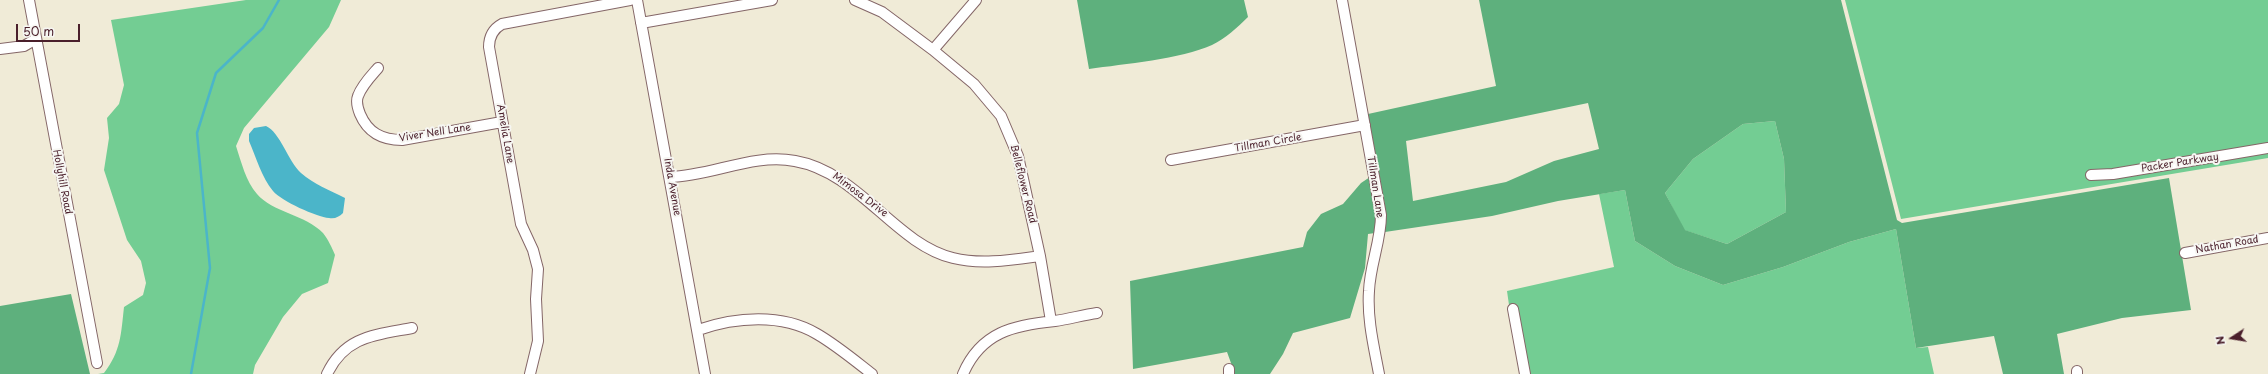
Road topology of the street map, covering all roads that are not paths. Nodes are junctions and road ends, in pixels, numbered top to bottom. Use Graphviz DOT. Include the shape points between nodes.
graph roads {
  1 [pos="29,0"];
  2 [pos="630,0"];
  3 [pos="637,0"];
  4 [pos="772,0"];
  5 [pos="855,0"];
  6 [pos="976,0"];
  7 [pos="1342,0"];
  8 [pos="641,23"];
  9 [pos="36,39"];
  10 [pos="0,50"];
  11 [pos="933,50"];
  12 [pos="378,68"];
  13 [pos="502,122"];
  14 [pos="1365,125"];
  15 [pos="2268,148"];
  16 [pos="1171,160"];
  17 [pos="2091,175"];
  18 [pos="670,177"];
  19 [pos="2268,238"];
  20 [pos="2185,253"];
  21 [pos="1040,256"];
  22 [pos="1513,309"];
  23 [pos="1097,312"];
  24 [pos="1051,321"];
  25 [pos="412,328"];
  26 [pos="698,330"];
  27 [pos="97,363"];
  28 [pos="327,374"];
  29 [pos="530,374"];
  30 [pos="706,374"];
  31 [pos="872,374"];
  32 [pos="963,374"];
  33 [pos="1379,374"];
  34 [pos="1525,374"];
  1 -- 9 [label="street, Hollyhill Road"];
  2 -- 13 [label="street, Amelia Lane" via="502,24 494,30 490,36 489,47"];
  3 -- 8 [label="street, Inda Avenue"];
  4 -- 8 [label="street"];
  5 -- 11 [label="street, Belleflower Road" via="882,12"];
  6 -- 11 [label="street"];
  7 -- 14 [label="street, Tillman Lane"];
  8 -- 18 [label="street, Inda Avenue"];
  9 -- 10 [label="street" via="24,46"];
  9 -- 27 [label="street, Hollyhill Road"];
  11 -- 21 [label="street, Belleflower Road" via="974,84 994,106 1006,126 1018,156"];
  12 -- 13 [label="street, Viver Nell Lane" via="363,87 357,102 359,112 369,128 386,139 402,140"];
  13 -- 29 [label="street, Amelia Lane" via="521,224 533,250 538,269 538,341"];
  14 -- 16 [label="street, Tillman Circle"];
  14 -- 33 [label="street, Tillman Lane" via="1381,215 1368,303"];
  15 -- 17 [label="street, Packer Parkway" via="2113,174"];
  18 -- 21 [label="street, Mimosa Drive" via="702,174 748,162 796,161 829,172 925,246 945,256 982,262"];
  18 -- 26 [label="street, Inda Avenue"];
  19 -- 20 [label="street, Nathan Road"];
  21 -- 24 [label="street, Belleflower Road"];
  22 -- 34 [label="street"];
  23 -- 24 [label="street"];
  24 -- 32 [label="street" via="1038,321 998,334 977,350"];
  25 -- 28 [label="street" via="368,337 352,344 339,354"];
  26 -- 30 [label="street, Inda Avenue"];
  26 -- 31 [label="street" via="744,320 784,322 818,334"];
}
